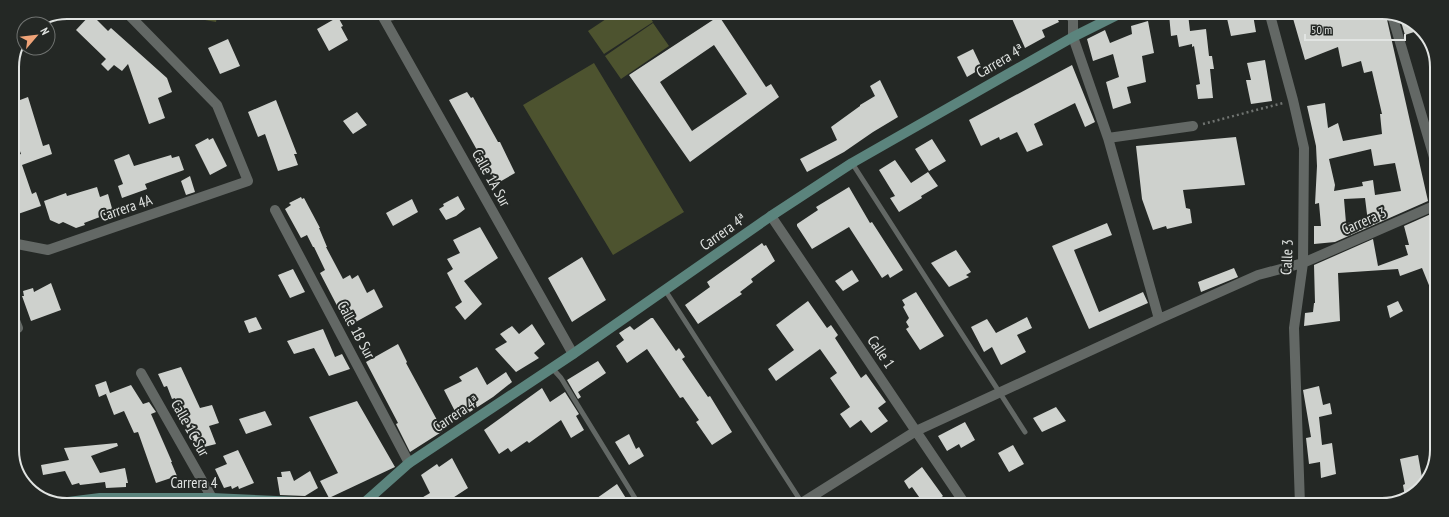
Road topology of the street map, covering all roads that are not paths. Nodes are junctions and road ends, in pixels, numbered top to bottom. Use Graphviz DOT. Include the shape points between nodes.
graph roads {
  1 [pos="133,19"];
  2 [pos="384,19"];
  3 [pos="1072,19"];
  4 [pos="1108,19"];
  5 [pos="1271,19"];
  6 [pos="1394,21"];
  7 [pos="1073,37"];
  8 [pos="1192,126"];
  9 [pos="1108,138"];
  10 [pos="1430,144"];
  11 [pos="852,163"];
  12 [pos="1430,208"];
  13 [pos="275,210"];
  14 [pos="772,216"];
  15 [pos="19,244"];
  16 [pos="1303,263"];
  17 [pos="665,290"];
  18 [pos="1159,319"];
  19 [pos="573,354"];
  20 [pos="552,368"];
  21 [pos="141,373"];
  22 [pos="999,393"];
  23 [pos="916,431"];
  24 [pos="1025,432"];
  25 [pos="409,464"];
  26 [pos="212,498"];
  27 [pos="370,498"];
  28 [pos="635,498"];
  29 [pos="798,498"];
  30 [pos="809,498"];
  31 [pos="961,498"];
  32 [pos="1299,498"];
  1 -- 15 [label="street, Carrera 4A" via="217,105 248,181 48,250"];
  2 -- 19 [label="street, Calle 1A Sur"];
  3 -- 7 [label="street"];
  4 -- 7 [label="street, Carrera 4ª"];
  5 -- 16 [label="street, Calle 3" via="1304,148"];
  6 -- 10 [label="street"];
  7 -- 9 [label="street"];
  7 -- 11 [label="street, Carrera 4ª"];
  8 -- 9 [label="street"];
  9 -- 18 [label="street"];
  11 -- 14 [label="street, Carrera 4ª"];
  11 -- 22 [label="lane"];
  12 -- 16 [label="street, Carrera 3"];
  13 -- 25 [label="street, Calle 1B Sur"];
  14 -- 17 [label="street, Carrera 4ª"];
  14 -- 23 [label="street, Calle 1"];
  16 -- 18 [label="street, Carrera 3" via="1258,275"];
  16 -- 32 [label="street, Calle 3" via="1294,328"];
  17 -- 19 [label="street, Carrera 4ª"];
  17 -- 29 [label="lane"];
  18 -- 22 [label="street, Carrera 3"];
  19 -- 20 [label="street, Carrera 4ª"];
  20 -- 25 [label="street, Carrera 4ª"];
  20 -- 28 [label="lane" via="561,378"];
  21 -- 26 [label="street, Calle 1C Sur"];
  22 -- 23 [label="street, Carrera 3"];
  22 -- 24 [label="lane"];
  23 -- 30 [label="street, Carrera 3"];
  23 -- 31 [label="street, Calle 1"];
  25 -- 27 [label="street, Carrera 4ª"];
}
